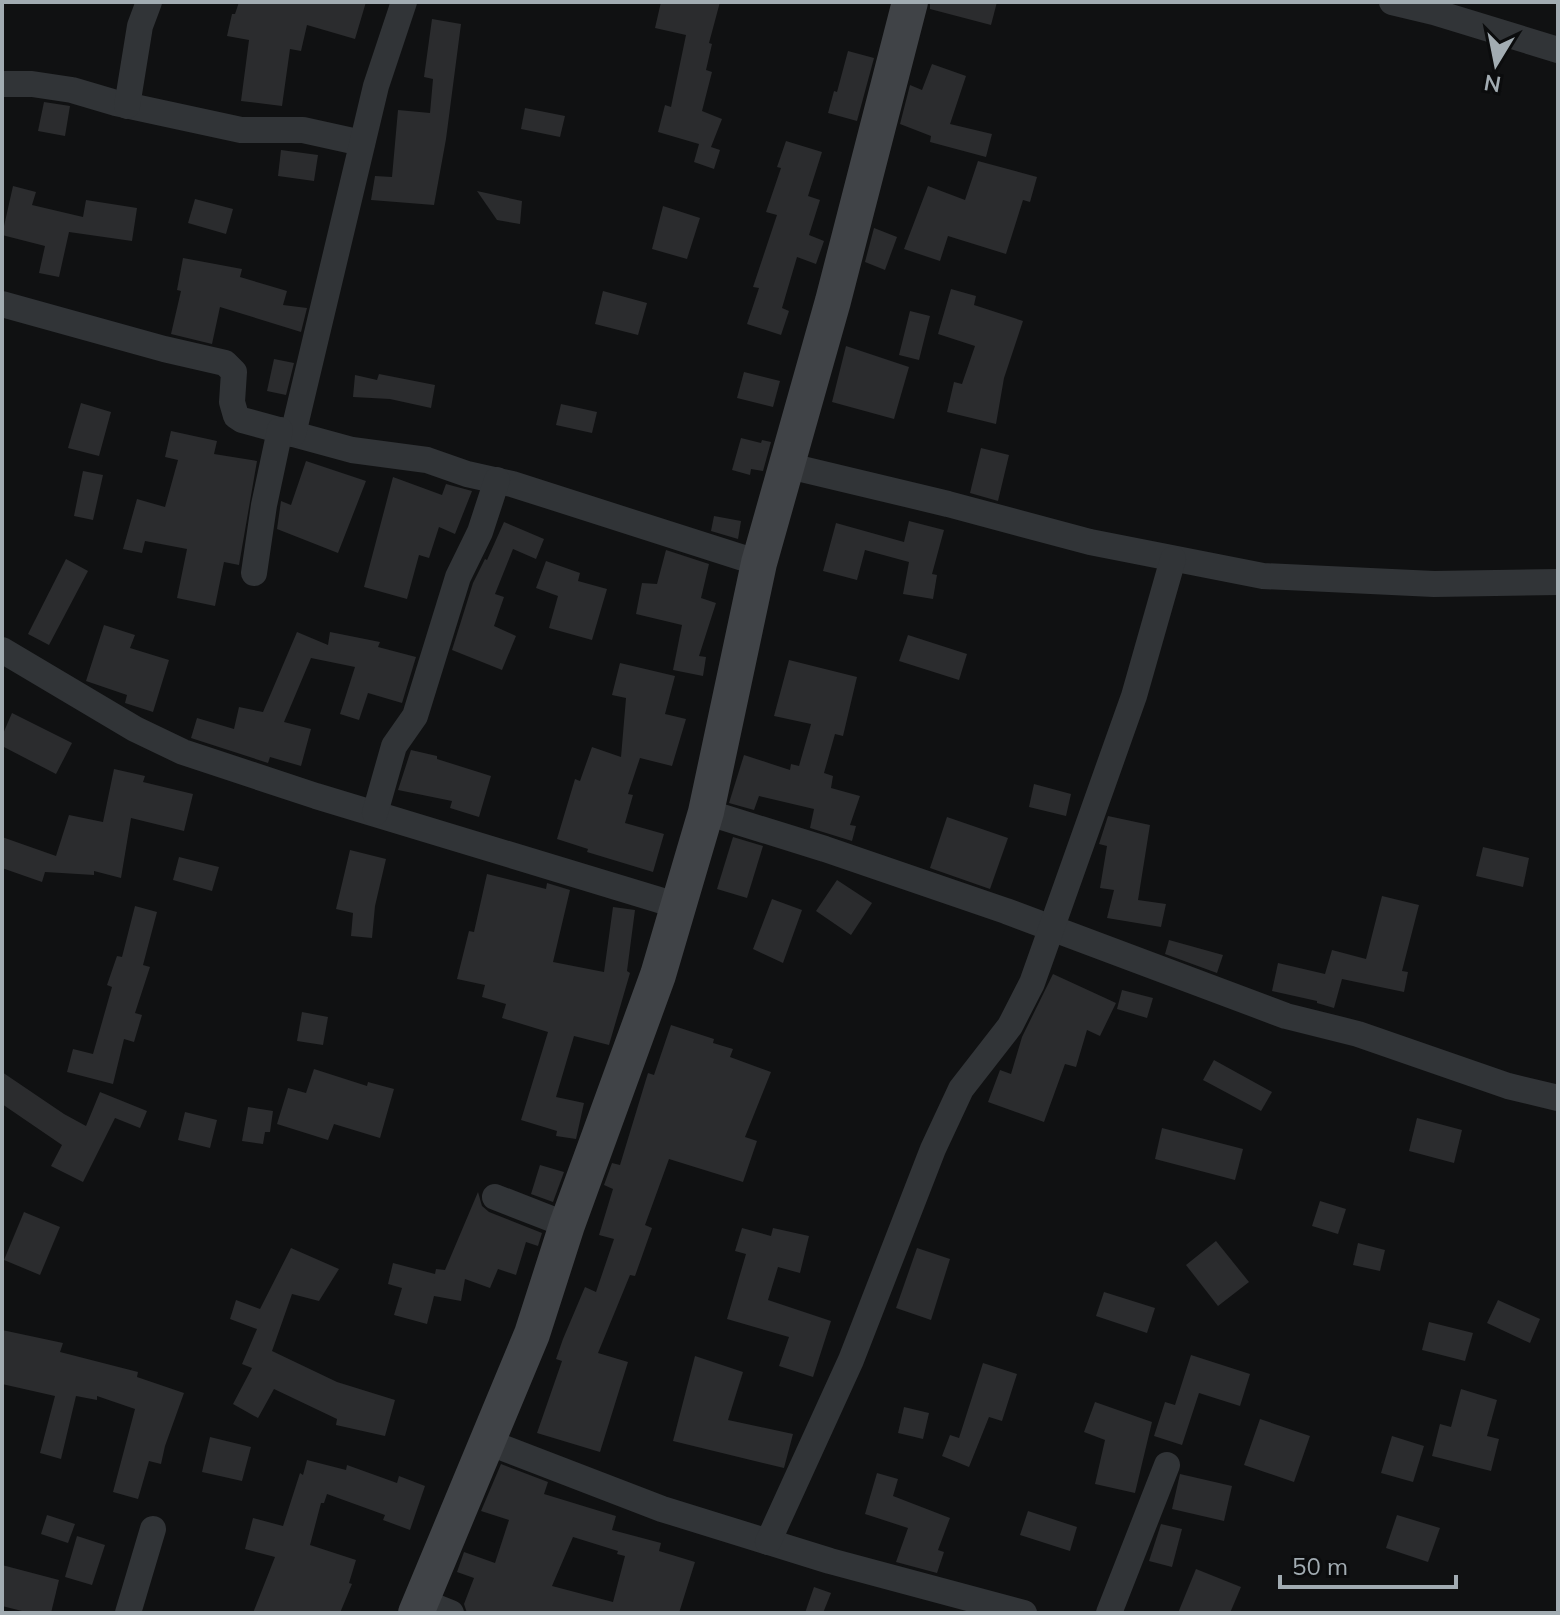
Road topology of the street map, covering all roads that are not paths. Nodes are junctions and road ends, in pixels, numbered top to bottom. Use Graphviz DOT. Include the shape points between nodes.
graph roads {
  1 [pos="149,2"];
  2 [pos="404,2"];
  3 [pos="910,2"];
  4 [pos="1392,2"];
  5 [pos="1558,50"];
  6 [pos="2,84"];
  7 [pos="127,106"];
  8 [pos="362,143"];
  9 [pos="2,304"];
  10 [pos="287,432"];
  11 [pos="785,465"];
  12 [pos="497,480"];
  13 [pos="1173,559"];
  14 [pos="759,563"];
  15 [pos="254,573"];
  16 [pos="1558,582"];
  17 [pos="2,650"];
  18 [pos="706,812"];
  19 [pos="375,813"];
  20 [pos="679,906"];
  21 [pos="1050,929"];
  22 [pos="1558,1098"];
  23 [pos="495,1197"];
  24 [pos="567,1225"];
  25 [pos="488,1442"];
  26 [pos="1167,1465"];
  27 [pos="153,1529"];
  28 [pos="768,1542"];
  29 [pos="429,1609"];
  30 [pos="128,1613"];
  31 [pos="1024,1613"];
  32 [pos="1109,1613"];
  1 -- 7 [label="street"];
  2 -- 8 [label="street"];
  3 -- 11 [label="street"];
  4 -- 5 [label="street"];
  6 -- 7 [label="street" via="72,90"];
  7 -- 8 [label="street" via="241,130 303,130"];
  8 -- 10 [label="street"];
  9 -- 10 [label="street" via="225,363 234,372 236,416"];
  10 -- 12 [label="street"];
  10 -- 15 [label="street" via="264,505"];
  11 -- 13 [label="street"];
  11 -- 14 [label="street"];
  12 -- 14 [label="street"];
  12 -- 19 [label="street" via="458,577 415,716 394,746"];
  13 -- 16 [label="street" via="1311,580"];
  13 -- 21 [label="street" via="1129,709"];
  14 -- 18 [label="street"];
  17 -- 19 [label="street" via="183,752"];
  18 -- 20 [label="street"];
  18 -- 21 [label="street"];
  19 -- 20 [label="street"];
  20 -- 24 [label="street"];
  21 -- 22 [label="street" via="1286,1016"];
  21 -- 28 [label="street" via="1010,1026 961,1089 933,1149 851,1360"];
  23 -- 24 [label="street"];
  24 -- 25 [label="street" via="532,1334"];
  25 -- 28 [label="street" via="662,1509"];
  25 -- 29 [label="street"];
  26 -- 32 [label="street"];
  27 -- 30 [label="street"];
  28 -- 31 [label="street"];
}
